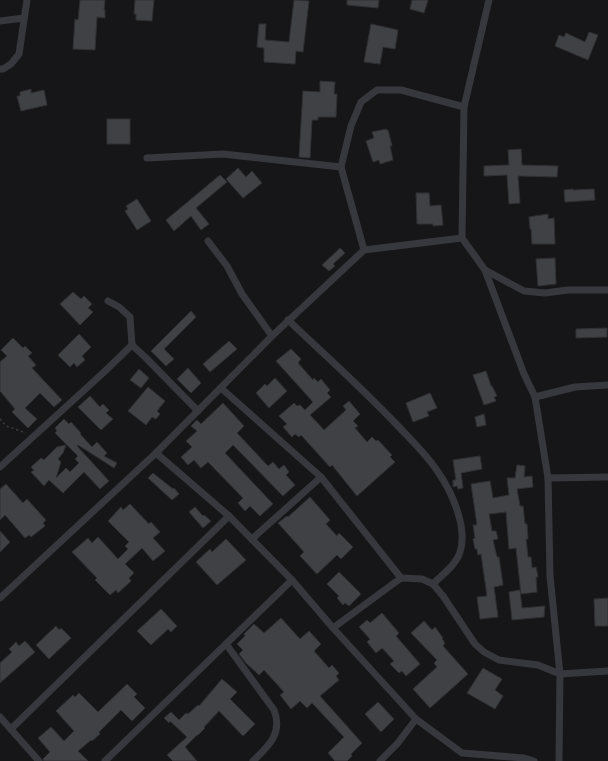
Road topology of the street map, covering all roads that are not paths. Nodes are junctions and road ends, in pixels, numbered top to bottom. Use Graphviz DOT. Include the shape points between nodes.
graph roads {
  1 [pos="27,0"];
  2 [pos="489,0"];
  3 [pos="24,18"];
  4 [pos="0,21"];
  5 [pos="0,69"];
  6 [pos="464,107"];
  7 [pos="147,158"];
  8 [pos="341,166"];
  9 [pos="462,238"];
  10 [pos="208,241"];
  11 [pos="364,250"];
  12 [pos="485,270"];
  13 [pos="608,290"];
  14 [pos="108,301"];
  15 [pos="288,320"];
  16 [pos="272,336"];
  17 [pos="132,345"];
  18 [pos="608,385"];
  19 [pos="221,388"];
  20 [pos="535,396"];
  21 [pos="198,411"];
  22 [pos="156,453"];
  23 [pos="0,467"];
  24 [pos="321,477"];
  25 [pos="548,478"];
  26 [pos="608,478"];
  27 [pos="229,516"];
  28 [pos="252,539"];
  29 [pos="401,578"];
  30 [pos="292,580"];
  31 [pos="433,584"];
  32 [pos="0,598"];
  33 [pos="333,628"];
  34 [pos="226,644"];
  35 [pos="608,671"];
  36 [pos="560,674"];
  37 [pos="0,717"];
  38 [pos="416,719"];
  39 [pos="11,729"];
  40 [pos="462,757"];
  41 [pos="39,761"];
  42 [pos="105,761"];
  43 [pos="253,761"];
  44 [pos="380,761"];
  45 [pos="534,761"];
  46 [pos="559,761"];
  1 -- 3 [label="street"];
  2 -- 6 [label="street"];
  3 -- 4 [label="street"];
  3 -- 5 [label="street" via="19,54 11,64"];
  6 -- 8 [label="street" via="401,90 377,90 361,102 350,126"];
  6 -- 9 [label="street"];
  7 -- 8 [label="street" via="223,154"];
  8 -- 11 [label="street"];
  9 -- 11 [label="street"];
  9 -- 12 [label="street"];
  10 -- 16 [label="street"];
  11 -- 15 [label="street"];
  12 -- 13 [label="street" via="524,291 545,293"];
  12 -- 20 [label="street" via="524,374"];
  14 -- 17 [label="street" via="130,317"];
  15 -- 16 [label="street"];
  15 -- 31 [label="street" via="377,404 422,452 448,489 460,518 461,551 453,564"];
  16 -- 19 [label="street"];
  17 -- 21 [label="street"];
  17 -- 23 [label="street"];
  18 -- 20 [label="street" via="575,387"];
  19 -- 21 [label="street"];
  19 -- 24 [label="street"];
  20 -- 25 [label="street"];
  21 -- 22 [label="street"];
  22 -- 27 [label="street"];
  22 -- 32 [label="street"];
  24 -- 28 [label="street"];
  24 -- 29 [label="street"];
  25 -- 26 [label="street"];
  25 -- 36 [label="street" via="549,569"];
  27 -- 28 [label="street"];
  27 -- 39 [label="street"];
  28 -- 30 [label="street"];
  29 -- 31 [label="street" via="422,578"];
  29 -- 33 [label="street"];
  30 -- 33 [label="street"];
  30 -- 34 [label="street"];
  31 -- 36 [label="street" via="475,644 484,652 499,660 538,665"];
  33 -- 38 [label="street"];
  34 -- 42 [label="street"];
  34 -- 43 [label="street" via="274,710 277,718 276,731 270,744"];
  35 -- 36 [label="street"];
  36 -- 46 [label="street"];
  37 -- 39 [label="street"];
  38 -- 40 [label="street"];
  38 -- 44 [label="street"];
  39 -- 41 [label="street"];
  40 -- 45 [label="street" via="524,758"];
}
